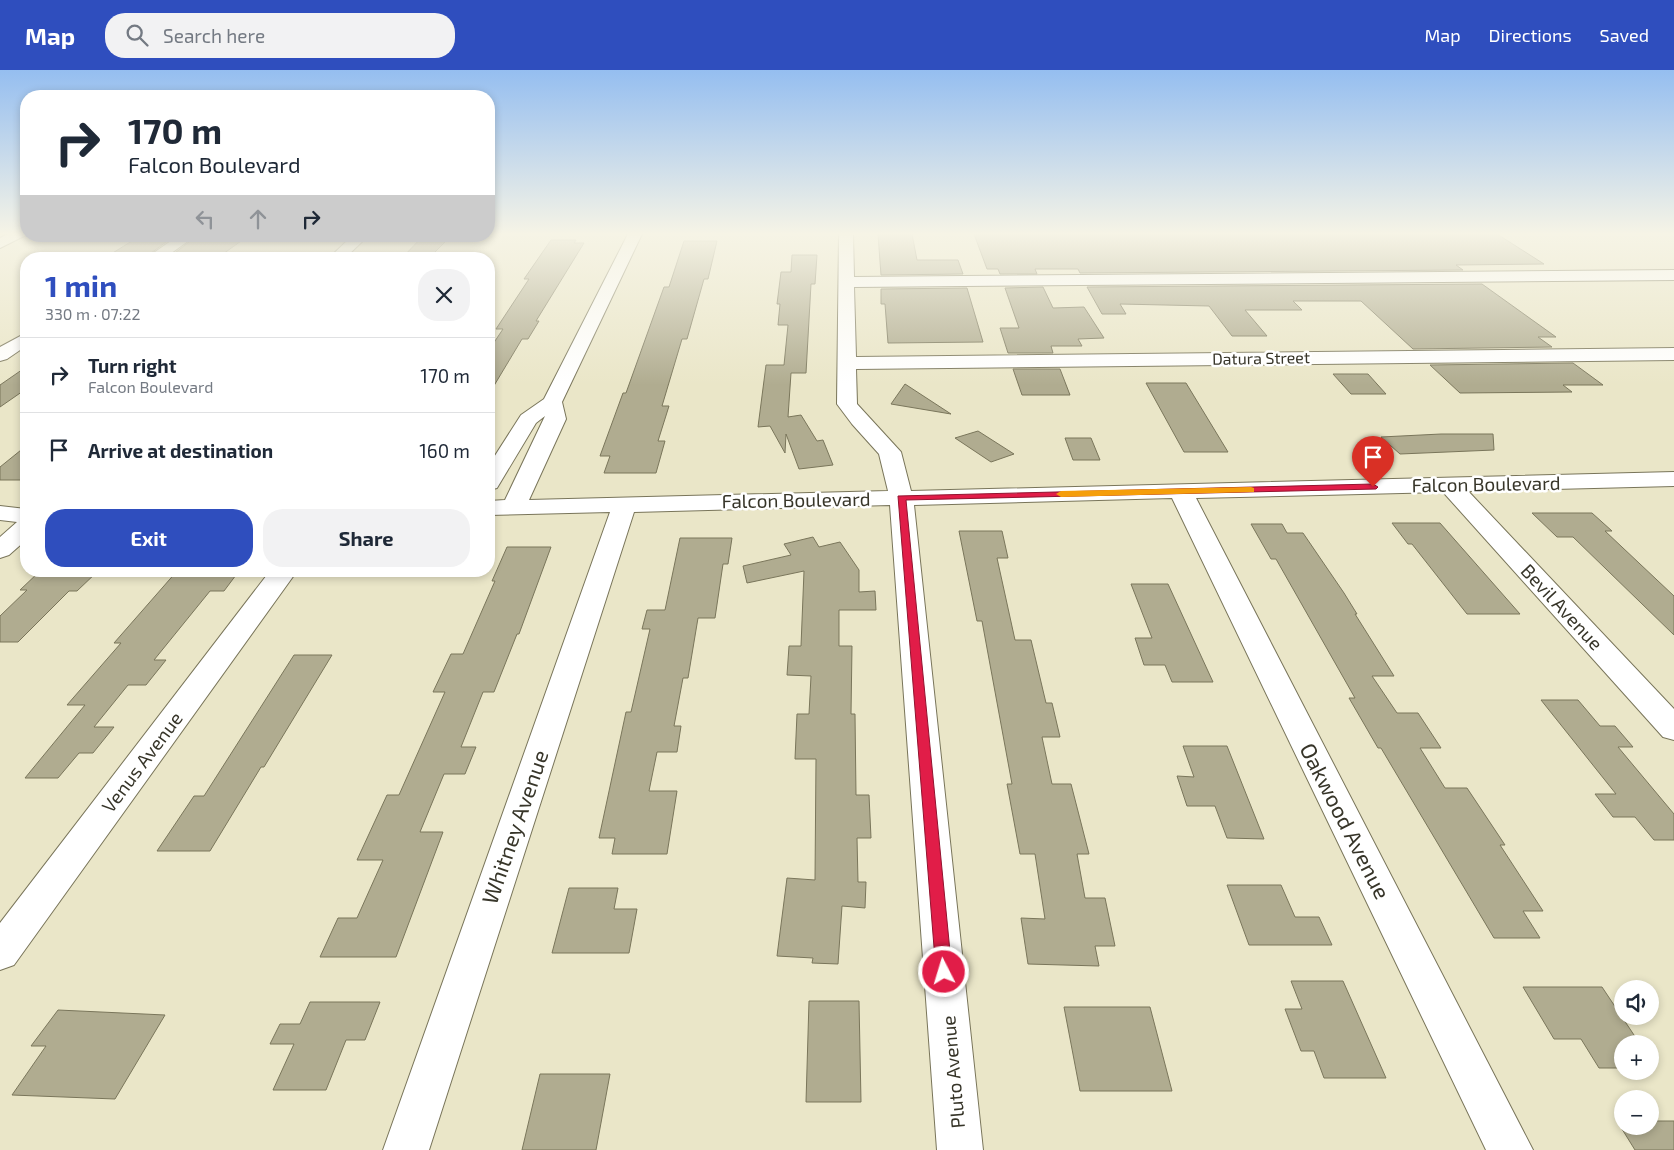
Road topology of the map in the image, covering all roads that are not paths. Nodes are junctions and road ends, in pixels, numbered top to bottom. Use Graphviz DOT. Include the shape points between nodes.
graph roads {
  1 [pos="610,284"];
  2 [pos="847,284"];
  3 [pos="20,342"];
  4 [pos="1674,354"];
  5 [pos="0,355"];
  6 [pos="848,363"];
  7 [pos="552,402"];
  8 [pos="495,473"];
  9 [pos="1674,479"];
  10 [pos="1450,485"];
  11 [pos="1181,492"];
  12 [pos="901,498"];
  13 [pos="624,504"];
  14 [pos="514,507"];
  15 [pos="495,508"];
  16 [pos="0,513"];
  17 [pos="20,515"];
  18 [pos="20,532"];
  19 [pos="0,550"];
  20 [pos="280,577"];
  21 [pos="1674,728"];
  22 [pos="0,953"];
  23 [pos="406,1150"];
  24 [pos="960,1150"];
  25 [pos="1510,1150"];
  1 -- 7 [label="street"];
  2 -- 6 [label="street, Pluto Avenue"];
  3 -- 5 [label="street"];
  4 -- 6 [label="street, Datura Street"];
  6 -- 12 [label="street, Pluto Avenue" via="847,404 890,452"];
  7 -- 8 [label="street" via="528,419"];
  7 -- 14 [label="street" via="556,419"];
  9 -- 10 [label="street, Falcon Boulevard"];
  10 -- 11 [label="street, Falcon Boulevard"];
  10 -- 21 [label="street, Bevil Avenue"];
  11 -- 12 [label="street, Falcon Boulevard"];
  11 -- 25 [label="street, Oakwood Avenue"];
  12 -- 13 [label="street, Falcon Boulevard"];
  12 -- 24 [label="street, Pluto Avenue"];
  13 -- 14 [label="street, Falcon Boulevard"];
  13 -- 23 [label="street, Whitney Avenue"];
  14 -- 15 [label="street, Falcon Boulevard"];
  16 -- 17 [label="street"];
  18 -- 19 [label="street"];
  20 -- 22 [label="street, Venus Avenue"];
}
